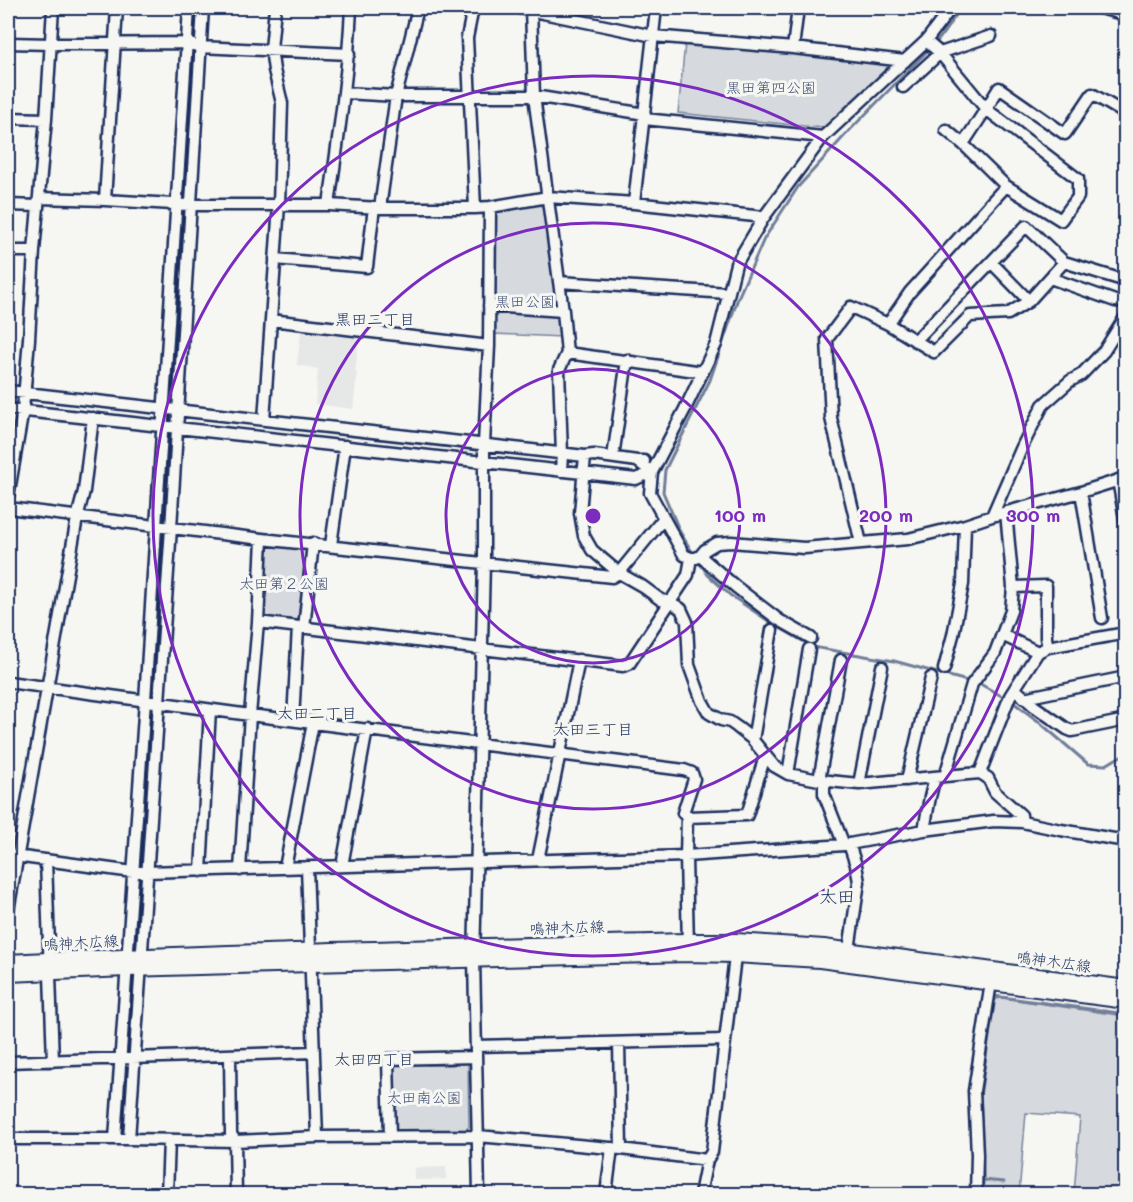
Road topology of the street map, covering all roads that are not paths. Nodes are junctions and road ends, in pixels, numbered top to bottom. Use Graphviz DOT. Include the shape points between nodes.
graph roads {
  1 [pos="53,8"];
  2 [pos="117,8"];
  3 [pos="189,8"];
  4 [pos="203,8"];
  5 [pos="275,8"];
  6 [pos="351,8"];
  7 [pos="418,8"];
  8 [pos="473,8"];
  9 [pos="519,8"];
  10 [pos="656,8"];
  11 [pos="798,8"];
  12 [pos="951,8"];
  13 [pos="1100,8"];
  14 [pos="531,9"];
  15 [pos="1125,15"];
  16 [pos="653,36"];
  17 [pos="991,36"];
  18 [pos="926,41"];
  19 [pos="8,43"];
  20 [pos="115,43"];
  21 [pos="187,43"];
  22 [pos="51,44"];
  23 [pos="200,47"];
  24 [pos="792,48"];
  25 [pos="271,49"];
  26 [pos="940,53"];
  27 [pos="349,54"];
  28 [pos="904,61"];
  29 [pos="903,87"];
  30 [pos="345,93"];
  31 [pos="396,96"];
  32 [pos="534,96"];
  33 [pos="471,97"];
  34 [pos="986,109"];
  35 [pos="1125,114"];
  36 [pos="644,116"];
  37 [pos="8,118"];
  38 [pos="46,119"];
  39 [pos="946,130"];
  40 [pos="823,137"];
  41 [pos="963,144"];
  42 [pos="1006,186"];
  43 [pos="548,197"];
  44 [pos="105,200"];
  45 [pos="39,202"];
  46 [pos="634,203"];
  47 [pos="176,204"];
  48 [pos="8,205"];
  49 [pos="190,205"];
  50 [pos="279,205"];
  51 [pos="329,205"];
  52 [pos="377,207"];
  53 [pos="490,207"];
  54 [pos="475,208"];
  55 [pos="764,217"];
  56 [pos="8,251"];
  57 [pos="34,251"];
  58 [pos="275,259"];
  59 [pos="991,262"];
  60 [pos="1064,262"];
  61 [pos="1050,278"];
  62 [pos="1125,281"];
  63 [pos="560,282"];
  64 [pos="728,293"];
  65 [pos="1029,301"];
  66 [pos="1125,302"];
  67 [pos="489,306"];
  68 [pos="563,311"];
  69 [pos="1125,316"];
  70 [pos="271,320"];
  71 [pos="888,324"];
  72 [pos="915,341"];
  73 [pos="489,346"];
  74 [pos="567,353"];
  75 [pos="627,360"];
  76 [pos="703,372"];
  77 [pos="8,391"];
  78 [pos="24,394"];
  79 [pos="8,409"];
  80 [pos="164,409"];
  81 [pos="23,410"];
  82 [pos="177,410"];
  83 [pos="93,418"];
  84 [pos="264,420"];
  85 [pos="163,425"];
  86 [pos="176,427"];
  87 [pos="484,444"];
  88 [pos="345,446"];
  89 [pos="562,454"];
  90 [pos="661,455"];
  91 [pos="585,456"];
  92 [pos="613,457"];
  93 [pos="484,461"];
  94 [pos="637,461"];
  95 [pos="561,471"];
  96 [pos="652,472"];
  97 [pos="584,474"];
  98 [pos="636,479"];
  99 [pos="1122,479"];
  100 [pos="650,492"];
  101 [pos="1081,492"];
  102 [pos="8,497"];
  103 [pos="8,508"];
  104 [pos="1006,512"];
  105 [pos="992,516"];
  106 [pos="77,518"];
  107 [pos="663,519"];
  108 [pos="1125,524"];
  109 [pos="156,525"];
  110 [pos="965,525"];
  111 [pos="171,528"];
  112 [pos="262,539"];
  113 [pos="313,543"];
  114 [pos="861,543"];
  115 [pos="331,545"];
  116 [pos="695,557"];
  117 [pos="484,564"];
  118 [pos="619,573"];
  119 [pos="1013,587"];
  120 [pos="671,602"];
  121 [pos="1102,618"];
  122 [pos="258,622"];
  123 [pos="301,627"];
  124 [pos="772,630"];
  125 [pos="1125,633"];
  126 [pos="1002,635"];
  127 [pos="482,649"];
  128 [pos="1043,650"];
  129 [pos="579,660"];
  130 [pos="841,660"];
  131 [pos="882,667"];
  132 [pos="944,669"];
  133 [pos="1125,677"];
  134 [pos="931,678"];
  135 [pos="8,682"];
  136 [pos="47,687"];
  137 [pos="1015,689"];
  138 [pos="1024,698"];
  139 [pos="145,700"];
  140 [pos="158,702"];
  141 [pos="210,710"];
  142 [pos="250,715"];
  143 [pos="293,720"];
  144 [pos="1125,720"];
  145 [pos="313,723"];
  146 [pos="367,729"];
  147 [pos="753,740"];
  148 [pos="479,744"];
  149 [pos="560,754"];
  150 [pos="765,756"];
  151 [pos="980,773"];
  152 [pos="788,774"];
  153 [pos="940,777"];
  154 [pos="822,780"];
  155 [pos="907,780"];
  156 [pos="859,784"];
  157 [pos="687,817"];
  158 [pos="1022,822"];
  159 [pos="924,830"];
  160 [pos="1125,841"];
  161 [pos="847,845"];
  162 [pos="13,856"];
  163 [pos="686,856"];
  164 [pos="537,860"];
  165 [pos="46,861"];
  166 [pos="478,863"];
  167 [pos="342,866"];
  168 [pos="308,867"];
  169 [pos="285,868"];
  170 [pos="240,870"];
  171 [pos="201,871"];
  172 [pos="133,872"];
  173 [pos="147,872"];
  174 [pos="8,911"];
  175 [pos="688,947"];
  176 [pos="735,948"];
  177 [pos="849,950"];
  178 [pos="475,953"];
  179 [pos="311,957"];
  180 [pos="8,962"];
  181 [pos="135,962"];
  182 [pos="51,966"];
  183 [pos="8,974"];
  184 [pos="992,976"];
  185 [pos="1125,988"];
  186 [pos="1125,1001"];
  187 [pos="724,1040"];
  188 [pos="620,1043"];
  189 [pos="314,1052"];
  190 [pos="476,1052"];
  191 [pos="230,1056"];
  192 [pos="121,1059"];
  193 [pos="134,1059"];
  194 [pos="53,1061"];
  195 [pos="8,1062"];
  196 [pos="390,1136"];
  197 [pos="478,1136"];
  198 [pos="317,1137"];
  199 [pos="8,1138"];
  200 [pos="115,1139"];
  201 [pos="129,1139"];
  202 [pos="169,1140"];
  203 [pos="235,1141"];
  204 [pos="616,1149"];
  205 [pos="707,1160"];
  206 [pos="167,1194"];
  207 [pos="236,1194"];
  208 [pos="479,1194"];
  209 [pos="606,1194"];
  210 [pos="700,1194"];
  211 [pos="976,1194"];
  1 -- 22 [label="street"];
  2 -- 20 [label="street"];
  3 -- 21 [label="street"];
  4 -- 23 [label="street"];
  5 -- 25 [label="street"];
  6 -- 27 [label="street"];
  7 -- 31 [label="street"];
  8 -- 33 [label="street" via="467,38"];
  9 -- 14 [label="street"];
  10 -- 16 [label="street"];
  11 -- 24 [label="street"];
  12 -- 18 [label="street"];
  13 -- 15 [label="street"];
  14 -- 16 [label="street"];
  14 -- 32 [label="street"];
  16 -- 24 [label="street"];
  16 -- 36 [label="street"];
  17 -- 26 [label="street"];
  18 -- 26 [label="street"];
  18 -- 28 [label="street"];
  19 -- 22 [label="street"];
  20 -- 21 [label="street"];
  20 -- 22 [label="street"];
  20 -- 44 [label="street"];
  21 -- 23 [label="street"];
  21 -- 47 [label="street"];
  22 -- 38 [label="street"];
  23 -- 25 [label="street"];
  23 -- 49 [label="street"];
  24 -- 28 [label="street"];
  25 -- 27 [label="street"];
  25 -- 50 [label="street" via="282,103"];
  26 -- 29 [label="street"];
  26 -- 34 [label="street"];
  27 -- 30 [label="street"];
  28 -- 40 [label="street"];
  30 -- 31 [label="street"];
  30 -- 51 [label="street"];
  31 -- 33 [label="street"];
  31 -- 52 [label="street"];
  32 -- 33 [label="street"];
  32 -- 36 [label="street"];
  32 -- 43 [label="street"];
  33 -- 54 [label="street"];
  34 -- 35 [label="street" via="999,88 1065,134 1092,94"];
  34 -- 41 [label="street"];
  34 -- 42 [label="street" via="1078,179 1078,197 1061,220"];
  36 -- 40 [label="street"];
  36 -- 46 [label="street"];
  37 -- 38 [label="street"];
  38 -- 45 [label="street"];
  39 -- 41 [label="street"];
  40 -- 55 [label="street"];
  41 -- 42 [label="street"];
  42 -- 71 [label="street" via="910,292"];
  43 -- 46 [label="street"];
  43 -- 53 [label="street"];
  43 -- 63 [label="street"];
  44 -- 45 [label="street"];
  44 -- 47 [label="street"];
  45 -- 48 [label="street"];
  45 -- 57 [label="street"];
  46 -- 55 [label="street"];
  47 -- 49 [label="street"];
  47 -- 80 [label="street"];
  49 -- 50 [label="street"];
  49 -- 82 [label="street"];
  50 -- 51 [label="street"];
  50 -- 58 [label="street"];
  51 -- 52 [label="street"];
  52 -- 54 [label="street"];
  52 -- 58 [label="street" via="367,267"];
  53 -- 54 [label="street"];
  53 -- 67 [label="street"];
  55 -- 64 [label="street" via="736,264"];
  56 -- 57 [label="street"];
  57 -- 78 [label="street"];
  58 -- 70 [label="street"];
  59 -- 60 [label="street" via="1026,226"];
  59 -- 65 [label="street"];
  59 -- 72 [label="street"];
  60 -- 61 [label="street"];
  60 -- 62 [label="street"];
  61 -- 65 [label="street"];
  61 -- 66 [label="street"];
  63 -- 64 [label="street"];
  63 -- 68 [label="street"];
  64 -- 76 [label="street" via="716,344"];
  65 -- 72 [label="street" via="1008,314 970,316 934,352"];
  67 -- 68 [label="street"];
  67 -- 73 [label="street"];
  68 -- 74 [label="street"];
  69 -- 105 [label="street" via="1104,351 1043,405"];
  70 -- 73 [label="street"];
  70 -- 84 [label="street"];
  71 -- 72 [label="street"];
  71 -- 114 [label="street" via="851,307 827,339 831,418"];
  73 -- 87 [label="street"];
  74 -- 75 [label="street"];
  74 -- 89 [label="street" via="559,370"];
  75 -- 76 [label="street"];
  75 -- 92 [label="street"];
  76 -- 90 [label="street"];
  77 -- 78 [label="street"];
  78 -- 80 [label="street"];
  78 -- 81 [label="street"];
  79 -- 81 [label="street"];
  80 -- 82 [label="street"];
  80 -- 85 [label="street"];
  81 -- 83 [label="street"];
  81 -- 102 [label="street"];
  82 -- 84 [label="street"];
  82 -- 86 [label="street"];
  83 -- 85 [label="street"];
  83 -- 106 [label="street"];
  84 -- 87 [label="street"];
  85 -- 86 [label="street"];
  85 -- 109 [label="street"];
  86 -- 88 [label="street"];
  86 -- 111 [label="street"];
  87 -- 89 [label="street"];
  87 -- 93 [label="street"];
  88 -- 93 [label="street"];
  88 -- 115 [label="street"];
  89 -- 91 [label="street"];
  89 -- 95 [label="street"];
  90 -- 94 [label="street"];
  90 -- 96 [label="street"];
  91 -- 92 [label="street"];
  91 -- 97 [label="street"];
  92 -- 94 [label="street"];
  93 -- 95 [label="street"];
  93 -- 117 [label="street"];
  94 -- 96 [label="street"];
  95 -- 97 [label="street"];
  96 -- 98 [label="street"];
  96 -- 100 [label="street"];
  97 -- 98 [label="street"];
  97 -- 118 [label="street" via="580,513 584,536 592,550"];
  98 -- 100 [label="street"];
  99 -- 101 [label="street"];
  99 -- 108 [label="street"];
  100 -- 107 [label="street"];
  101 -- 104 [label="street"];
  101 -- 121 [label="street"];
  103 -- 106 [label="street"];
  104 -- 105 [label="street"];
  104 -- 119 [label="street"];
  105 -- 110 [label="street"];
  106 -- 109 [label="street"];
  106 -- 136 [label="street"];
  107 -- 116 [label="street" via="684,555"];
  107 -- 118 [label="street"];
  109 -- 111 [label="street"];
  109 -- 139 [label="street"];
  110 -- 114 [label="street" via="908,539"];
  110 -- 132 [label="street" via="963,584"];
  111 -- 112 [label="street"];
  111 -- 140 [label="street"];
  112 -- 113 [label="street"];
  112 -- 122 [label="street"];
  113 -- 115 [label="street"];
  113 -- 123 [label="street"];
  114 -- 116 [label="street" via="804,548 717,543"];
  115 -- 117 [label="street"];
  116 -- 120 [label="street"];
  116 -- 152 [label="street" via="810,644"];
  117 -- 118 [label="street" via="612,577"];
  117 -- 127 [label="street"];
  118 -- 120 [label="street" via="661,600"];
  119 -- 126 [label="street" via="1011,611"];
  119 -- 128 [label="street" via="1046,586"];
  120 -- 129 [label="street" via="629,664"];
  120 -- 147 [label="street" via="681,609 687,622 689,664 709,713 730,722"];
  122 -- 123 [label="street"];
  122 -- 142 [label="street"];
  123 -- 127 [label="street"];
  123 -- 143 [label="street"];
  124 -- 147 [label="street"];
  125 -- 128 [label="street"];
  126 -- 128 [label="street"];
  126 -- 153 [label="street" via="995,653 972,684"];
  127 -- 129 [label="street"];
  127 -- 148 [label="street"];
  128 -- 137 [label="street"];
  129 -- 149 [label="street"];
  130 -- 154 [label="street"];
  131 -- 156 [label="street"];
  133 -- 138 [label="street"];
  134 -- 155 [label="street"];
  135 -- 136 [label="street"];
  136 -- 139 [label="street"];
  136 -- 162 [label="street"];
  137 -- 138 [label="street"];
  137 -- 151 [label="street"];
  138 -- 144 [label="street" via="1072,731"];
  139 -- 140 [label="street"];
  139 -- 172 [label="street"];
  140 -- 141 [label="street"];
  140 -- 173 [label="street"];
  141 -- 142 [label="street"];
  141 -- 171 [label="street"];
  142 -- 143 [label="street"];
  142 -- 170 [label="street"];
  143 -- 145 [label="street"];
  145 -- 146 [label="street"];
  145 -- 169 [label="street"];
  146 -- 148 [label="street"];
  146 -- 167 [label="street"];
  147 -- 150 [label="street"];
  148 -- 149 [label="street"];
  148 -- 166 [label="street"];
  149 -- 157 [label="street" via="692,773 694,778 683,813"];
  149 -- 164 [label="street"];
  150 -- 152 [label="street"];
  150 -- 157 [label="street" via="747,815"];
  151 -- 153 [label="street"];
  151 -- 158 [label="street" via="1021,814"];
  152 -- 154 [label="street"];
  153 -- 155 [label="street"];
  153 -- 159 [label="street"];
  154 -- 156 [label="street"];
  154 -- 161 [label="street" via="824,794"];
  155 -- 156 [label="street"];
  157 -- 163 [label="street"];
  158 -- 159 [label="street" via="994,821"];
  158 -- 160 [label="street"];
  159 -- 161 [label="street"];
  161 -- 163 [label="street"];
  161 -- 177 [label="street" via="859,882"];
  162 -- 165 [label="street"];
  162 -- 174 [label="street"];
  163 -- 164 [label="street"];
  163 -- 175 [label="street"];
  164 -- 166 [label="street"];
  165 -- 172 [label="street"];
  165 -- 182 [label="street"];
  166 -- 167 [label="street"];
  166 -- 178 [label="street"];
  167 -- 168 [label="street"];
  168 -- 169 [label="street"];
  168 -- 179 [label="street"];
  169 -- 170 [label="street"];
  170 -- 171 [label="street"];
  171 -- 173 [label="street"];
  172 -- 173 [label="street"];
  172 -- 181 [label="street"];
  173 -- 181 [label="street"];
  175 -- 176 [label="main road, 鳴神木広線"];
  175 -- 178 [label="main road, 鳴神木広線"];
  176 -- 177 [label="main road, 鳴神木広線"];
  176 -- 184 [label="main road, 鳴神木広線"];
  176 -- 187 [label="street"];
  177 -- 184 [label="main road, 鳴神木広線"];
  178 -- 179 [label="main road, 鳴神木広線"];
  178 -- 190 [label="street"];
  179 -- 181 [label="main road, 鳴神木広線"];
  179 -- 189 [label="street"];
  180 -- 182 [label="main road, 鳴神木広線"];
  181 -- 182 [label="main road, 鳴神木広線"];
  181 -- 192 [label="street"];
  181 -- 193 [label="street"];
  182 -- 183 [label="main road, 鳴神木広線"];
  182 -- 194 [label="street"];
  184 -- 185 [label="main road, 鳴神木広線"];
  184 -- 186 [label="main road, 鳴神木広線"];
  184 -- 211 [label="street" via="974,1091"];
  187 -- 188 [label="street"];
  187 -- 205 [label="street" via="712,1152"];
  188 -- 190 [label="street"];
  188 -- 204 [label="street"];
  189 -- 191 [label="street"];
  189 -- 198 [label="street"];
  190 -- 196 [label="street" via="388,1059"];
  190 -- 197 [label="street"];
  191 -- 193 [label="street"];
  191 -- 203 [label="street" via="231,1134"];
  192 -- 193 [label="street"];
  192 -- 194 [label="street"];
  192 -- 200 [label="street"];
  193 -- 201 [label="street"];
  194 -- 195 [label="street"];
  196 -- 197 [label="street"];
  196 -- 198 [label="street"];
  197 -- 204 [label="street"];
  197 -- 208 [label="street"];
  198 -- 203 [label="street"];
  199 -- 200 [label="street"];
  200 -- 201 [label="street"];
  201 -- 202 [label="street"];
  202 -- 203 [label="street"];
  202 -- 206 [label="street"];
  203 -- 207 [label="street"];
  204 -- 205 [label="street"];
  204 -- 209 [label="street"];
  205 -- 210 [label="street"];
}
